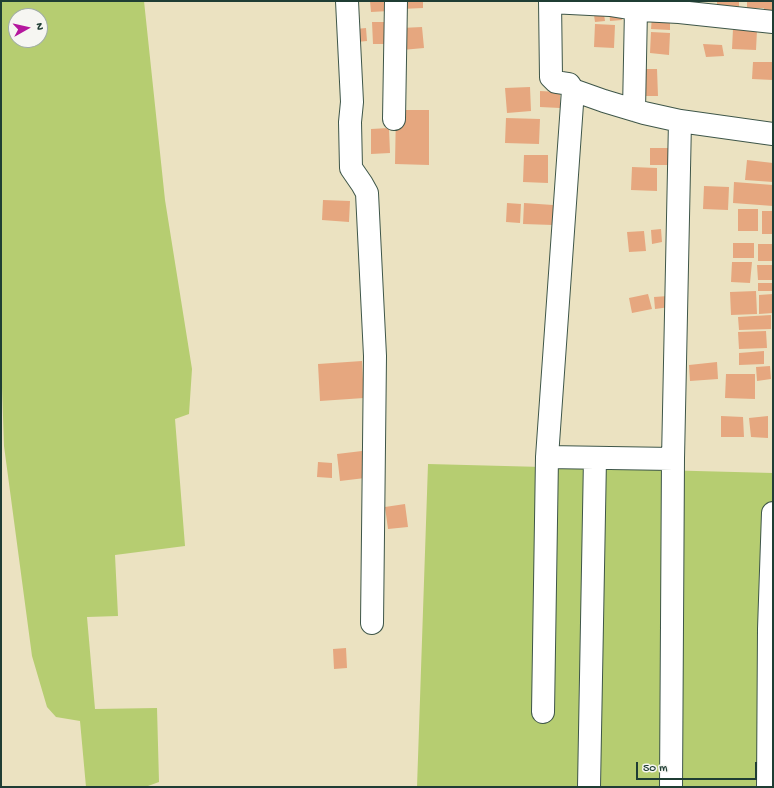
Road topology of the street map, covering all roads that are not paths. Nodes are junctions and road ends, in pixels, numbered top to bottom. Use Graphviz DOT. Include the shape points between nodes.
graph roads {
  1 [pos="346,1"];
  2 [pos="396,1"];
  3 [pos="550,1"];
  4 [pos="636,9"];
  5 [pos="773,22"];
  6 [pos="573,90"];
  7 [pos="634,110"];
  8 [pos="394,119"];
  9 [pos="680,121"];
  10 [pos="773,134"];
  11 [pos="547,457"];
  12 [pos="594,458"];
  13 [pos="673,458"];
  14 [pos="773,513"];
  15 [pos="372,623"];
  16 [pos="543,712"];
  17 [pos="589,787"];
  18 [pos="671,787"];
  19 [pos="768,787"];
  1 -- 15 [label="street" via="352,102 352,168 367,194 375,356"];
  2 -- 8 [label="street"];
  3 -- 4 [label="street"];
  3 -- 6 [label="street" via="551,77 556,82 569,84"];
  4 -- 5 [label="street"];
  4 -- 7 [label="street"];
  6 -- 7 [label="street"];
  6 -- 11 [label="street"];
  7 -- 9 [label="street"];
  9 -- 10 [label="street"];
  9 -- 13 [label="street"];
  11 -- 12 [label="street"];
  11 -- 16 [label="street"];
  12 -- 13 [label="street"];
  12 -- 17 [label="street"];
  13 -- 18 [label="street"];
  14 -- 19 [label="street"];
}
